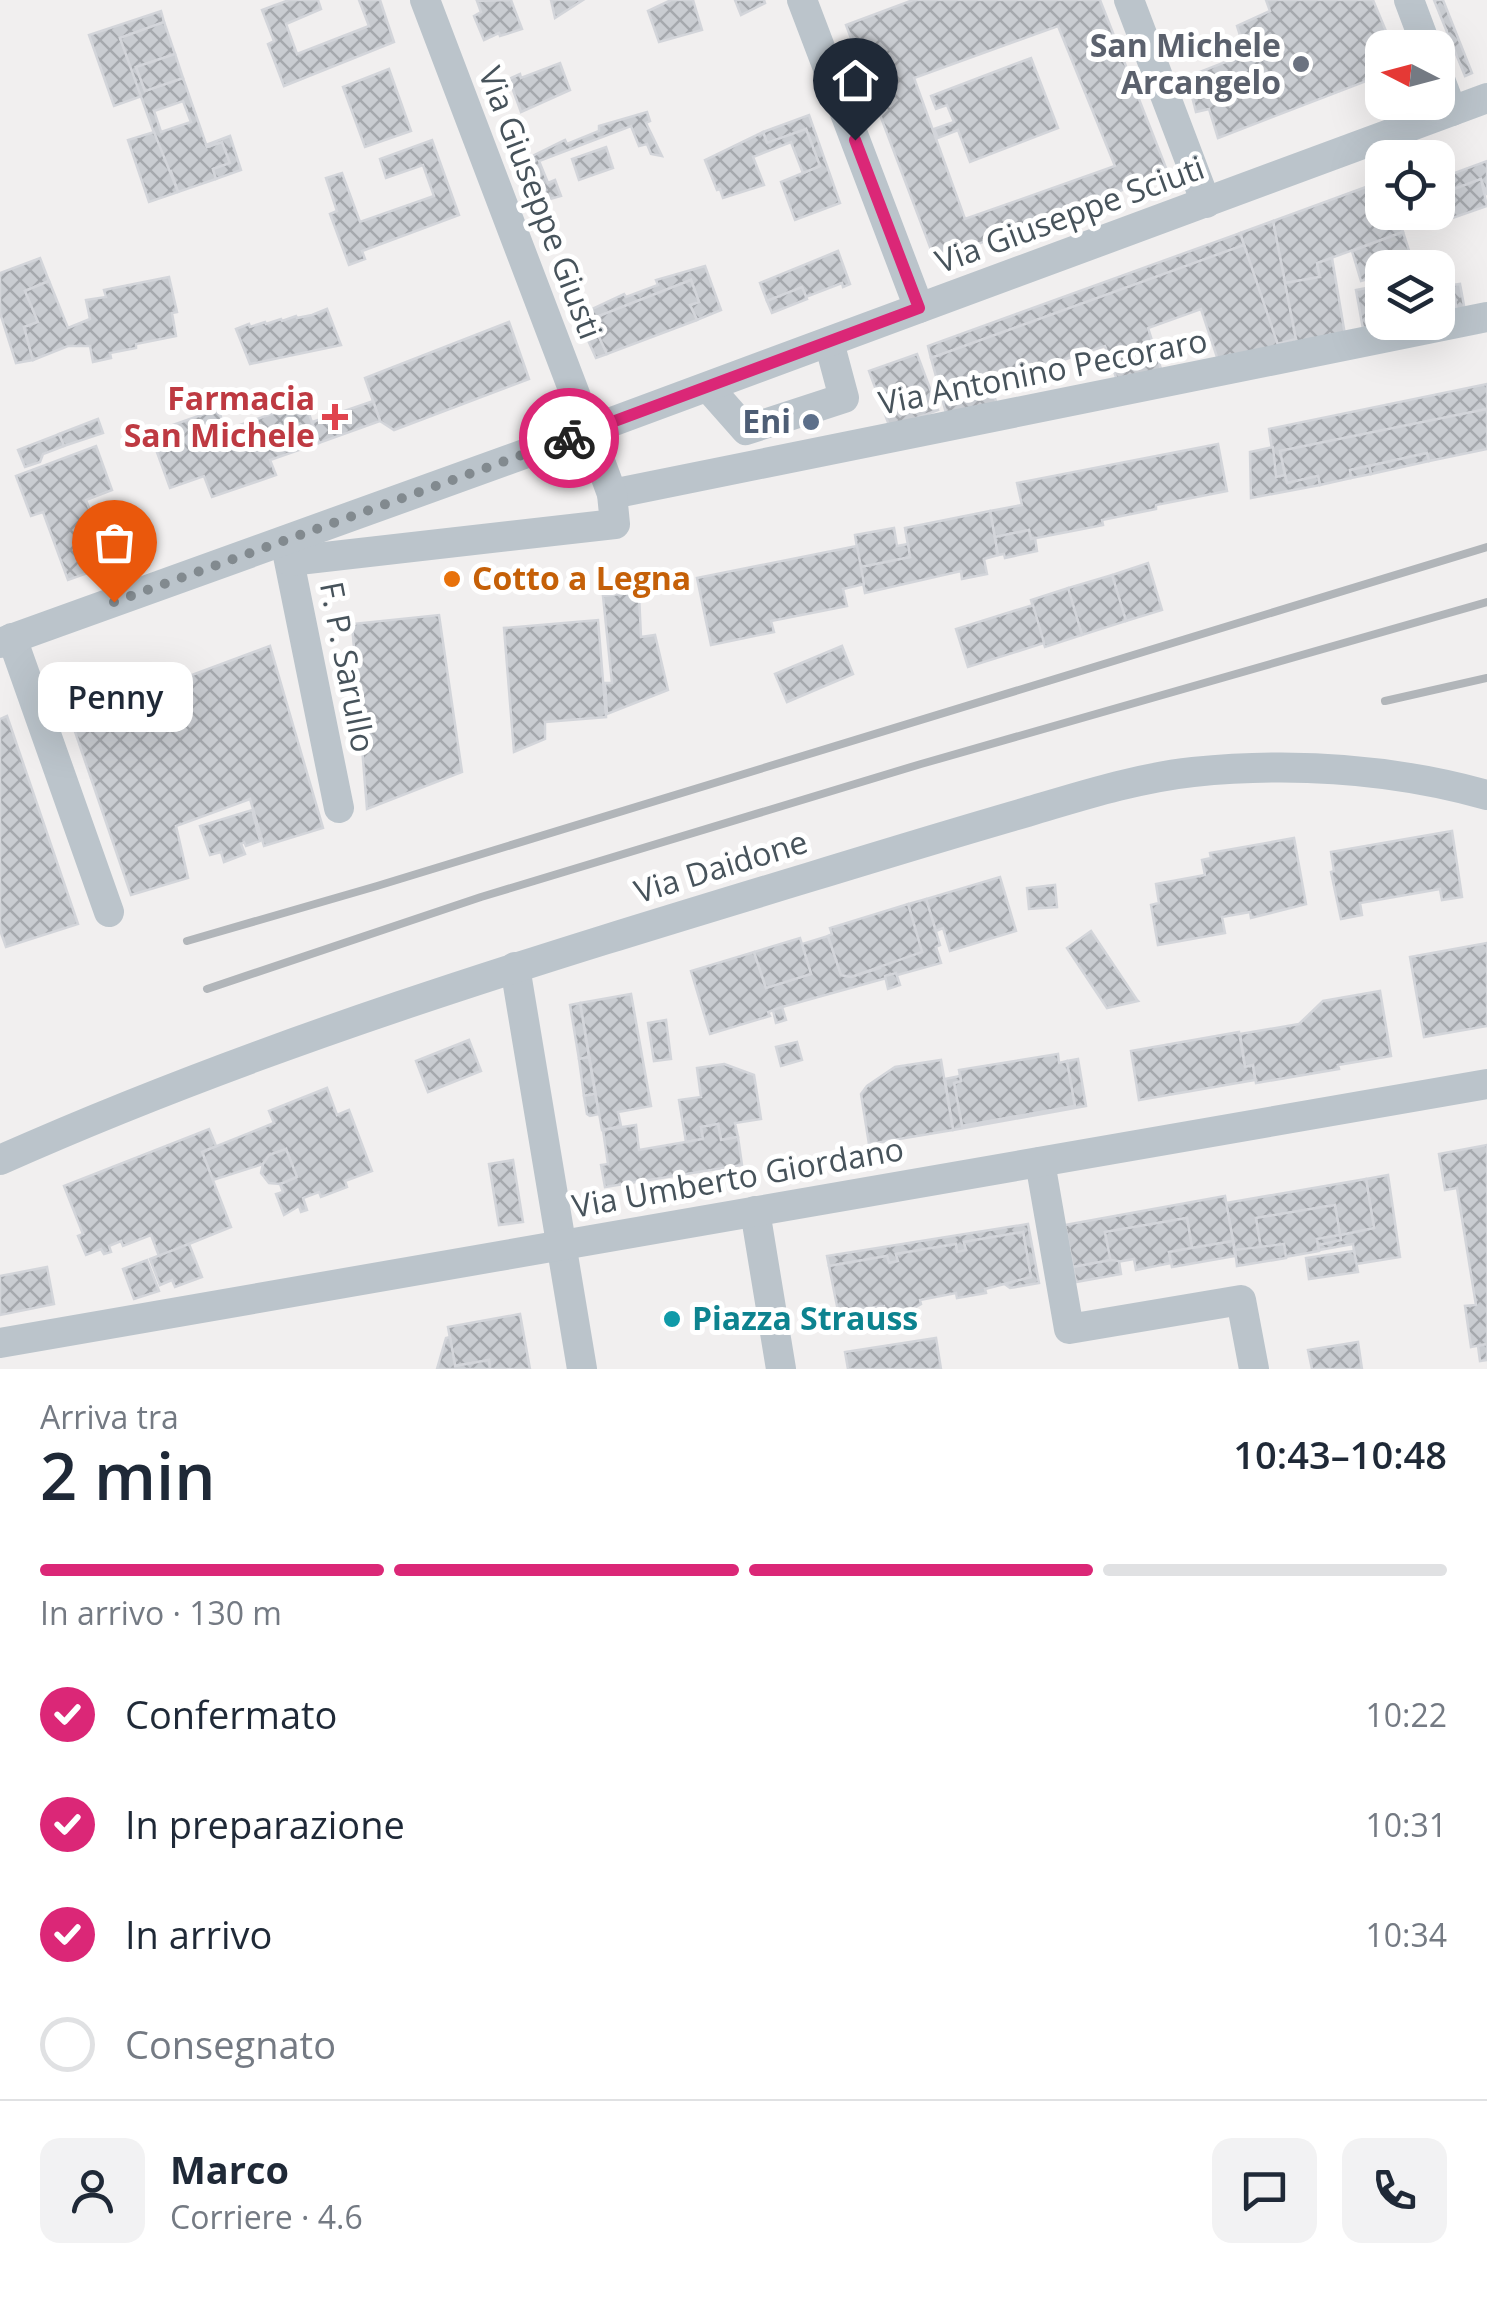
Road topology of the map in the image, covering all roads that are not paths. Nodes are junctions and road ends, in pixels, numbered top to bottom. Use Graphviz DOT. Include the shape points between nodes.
graph roads {
  1 [pos="425,0"];
  2 [pos="1129,0"];
  3 [pos="1409,0"];
  4 [pos="809,2"];
  5 [pos="1421,30"];
  6 [pos="1487,98"];
  7 [pos="1455,110"];
  8 [pos="1428,120"];
  9 [pos="1206,203"];
  10 [pos="919,308"];
  11 [pos="1487,317"];
  12 [pos="828,342"];
  13 [pos="708,387"];
  14 [pos="589,431"];
  15 [pos="612,494"];
  16 [pos="287,551"];
  17 [pos="6,640"];
  18 [pos="1487,795"];
  19 [pos="339,808"];
  20 [pos="109,912"];
  21 [pos="514,967"];
  22 [pos="1487,1084"];
  23 [pos="0,1160"];
  24 [pos="1040,1162"];
  25 [pos="755,1211"];
  26 [pos="561,1244"];
  27 [pos="0,1343"];
  28 [pos="582,1369"];
  29 [pos="781,1369"];
  30 [pos="1254,1369"];
  1 -- 14 [label="street, Via Giuseppe Giusti"];
  2 -- 9 [label="street"];
  3 -- 5 [label="street"];
  4 -- 10 [label="street"];
  6 -- 7 [label="street, Via Giuseppe Sciuti"];
  8 -- 9 [label="street, Via Giuseppe Sciuti"];
  9 -- 10 [label="street, Via Giuseppe Sciuti"];
  10 -- 12 [label="street, Via Giuseppe Sciuti"];
  11 -- 15 [label="street, Via Antonino Pecoraro"];
  12 -- 13 [label="street, Via Giuseppe Sciuti"];
  12 -- 13 [label="street" via="844,398 746,430"];
  13 -- 14 [label="street, Via Giuseppe Sciuti"];
  14 -- 15 [label="street, Via Giuseppe Giusti"];
  14 -- 16 [label="street, Via Giuseppe Sciuti"];
  15 -- 16 [label="street" via="615,524"];
  16 -- 17 [label="street, Via Giuseppe Sciuti"];
  16 -- 19 [label="street, F. P. Sarullo"];
  17 -- 20 [label="street"];
  18 -- 21 [label="street, Via Daidone" via="1347,768 1238,768 1140,781"];
  21 -- 23 [label="street, Via Daidone" via="308,1036"];
  21 -- 26 [label="street"];
  22 -- 24 [label="street, Via Umberto Giordano"];
  24 -- 25 [label="street, Via Umberto Giordano"];
  24 -- 30 [label="street" via="1069,1329 1241,1300"];
  25 -- 26 [label="street, Via Umberto Giordano"];
  25 -- 29 [label="street"];
  26 -- 27 [label="street, Via Umberto Giordano"];
  26 -- 28 [label="street"];
}
